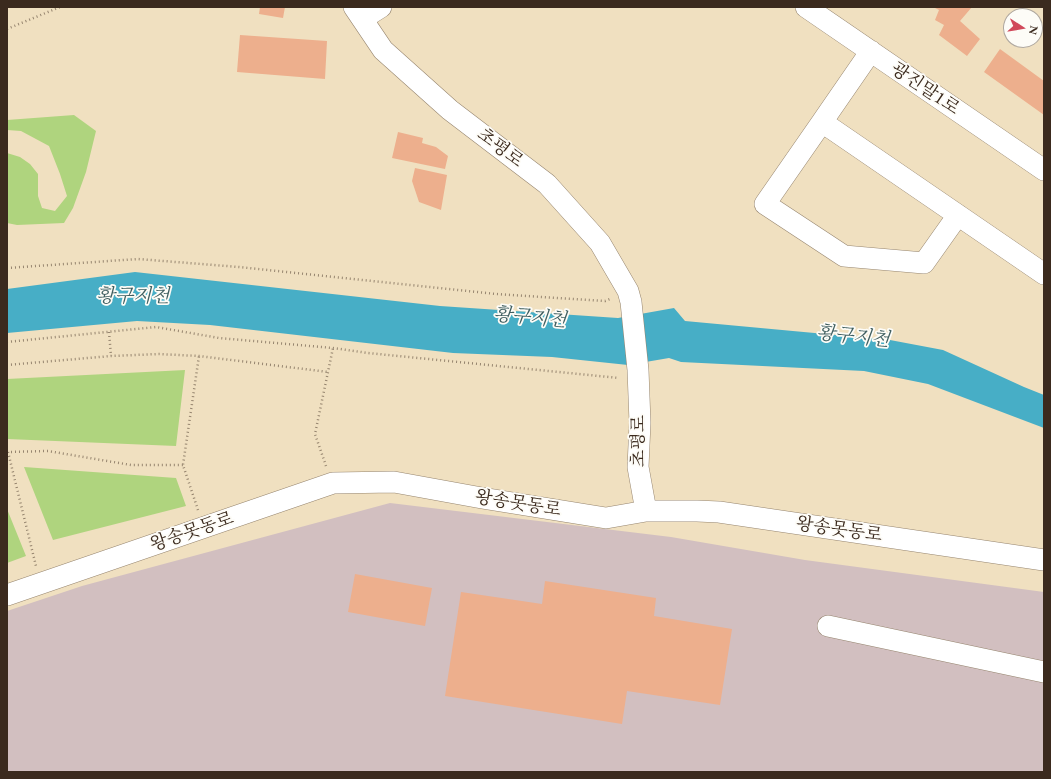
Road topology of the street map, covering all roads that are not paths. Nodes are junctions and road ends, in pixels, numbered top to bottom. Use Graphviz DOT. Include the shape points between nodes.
graph roads {
  1 [pos="380,7"];
  2 [pos="806,7"];
  3 [pos="358,13"];
  4 [pos="871,51"];
  5 [pos="822,122"];
  6 [pos="1044,170"];
  7 [pos="958,215"];
  8 [pos="1044,274"];
  9 [pos="646,511"];
  10 [pos="1044,560"];
  11 [pos="7,595"];
  12 [pos="828,626"];
  13 [pos="1044,672"];
  1 -- 3 [label="street"];
  2 -- 4 [label="street, 광진말1로"];
  3 -- 9 [label="street, 초평로" via="384,50 444,105 547,184 600,243 630,297 638,375 638,467"];
  4 -- 5 [label="street"];
  4 -- 6 [label="street, 광진말1로"];
  5 -- 7 [label="street"];
  5 -- 7 [label="street" via="765,204 844,256 924,263"];
  7 -- 8 [label="street"];
  9 -- 10 [label="street, 왕송못동로" via="719,512"];
  9 -- 11 [label="street, 왕송못동로" via="606,518 394,482 333,483"];
  12 -- 13 [label="street"];
}
